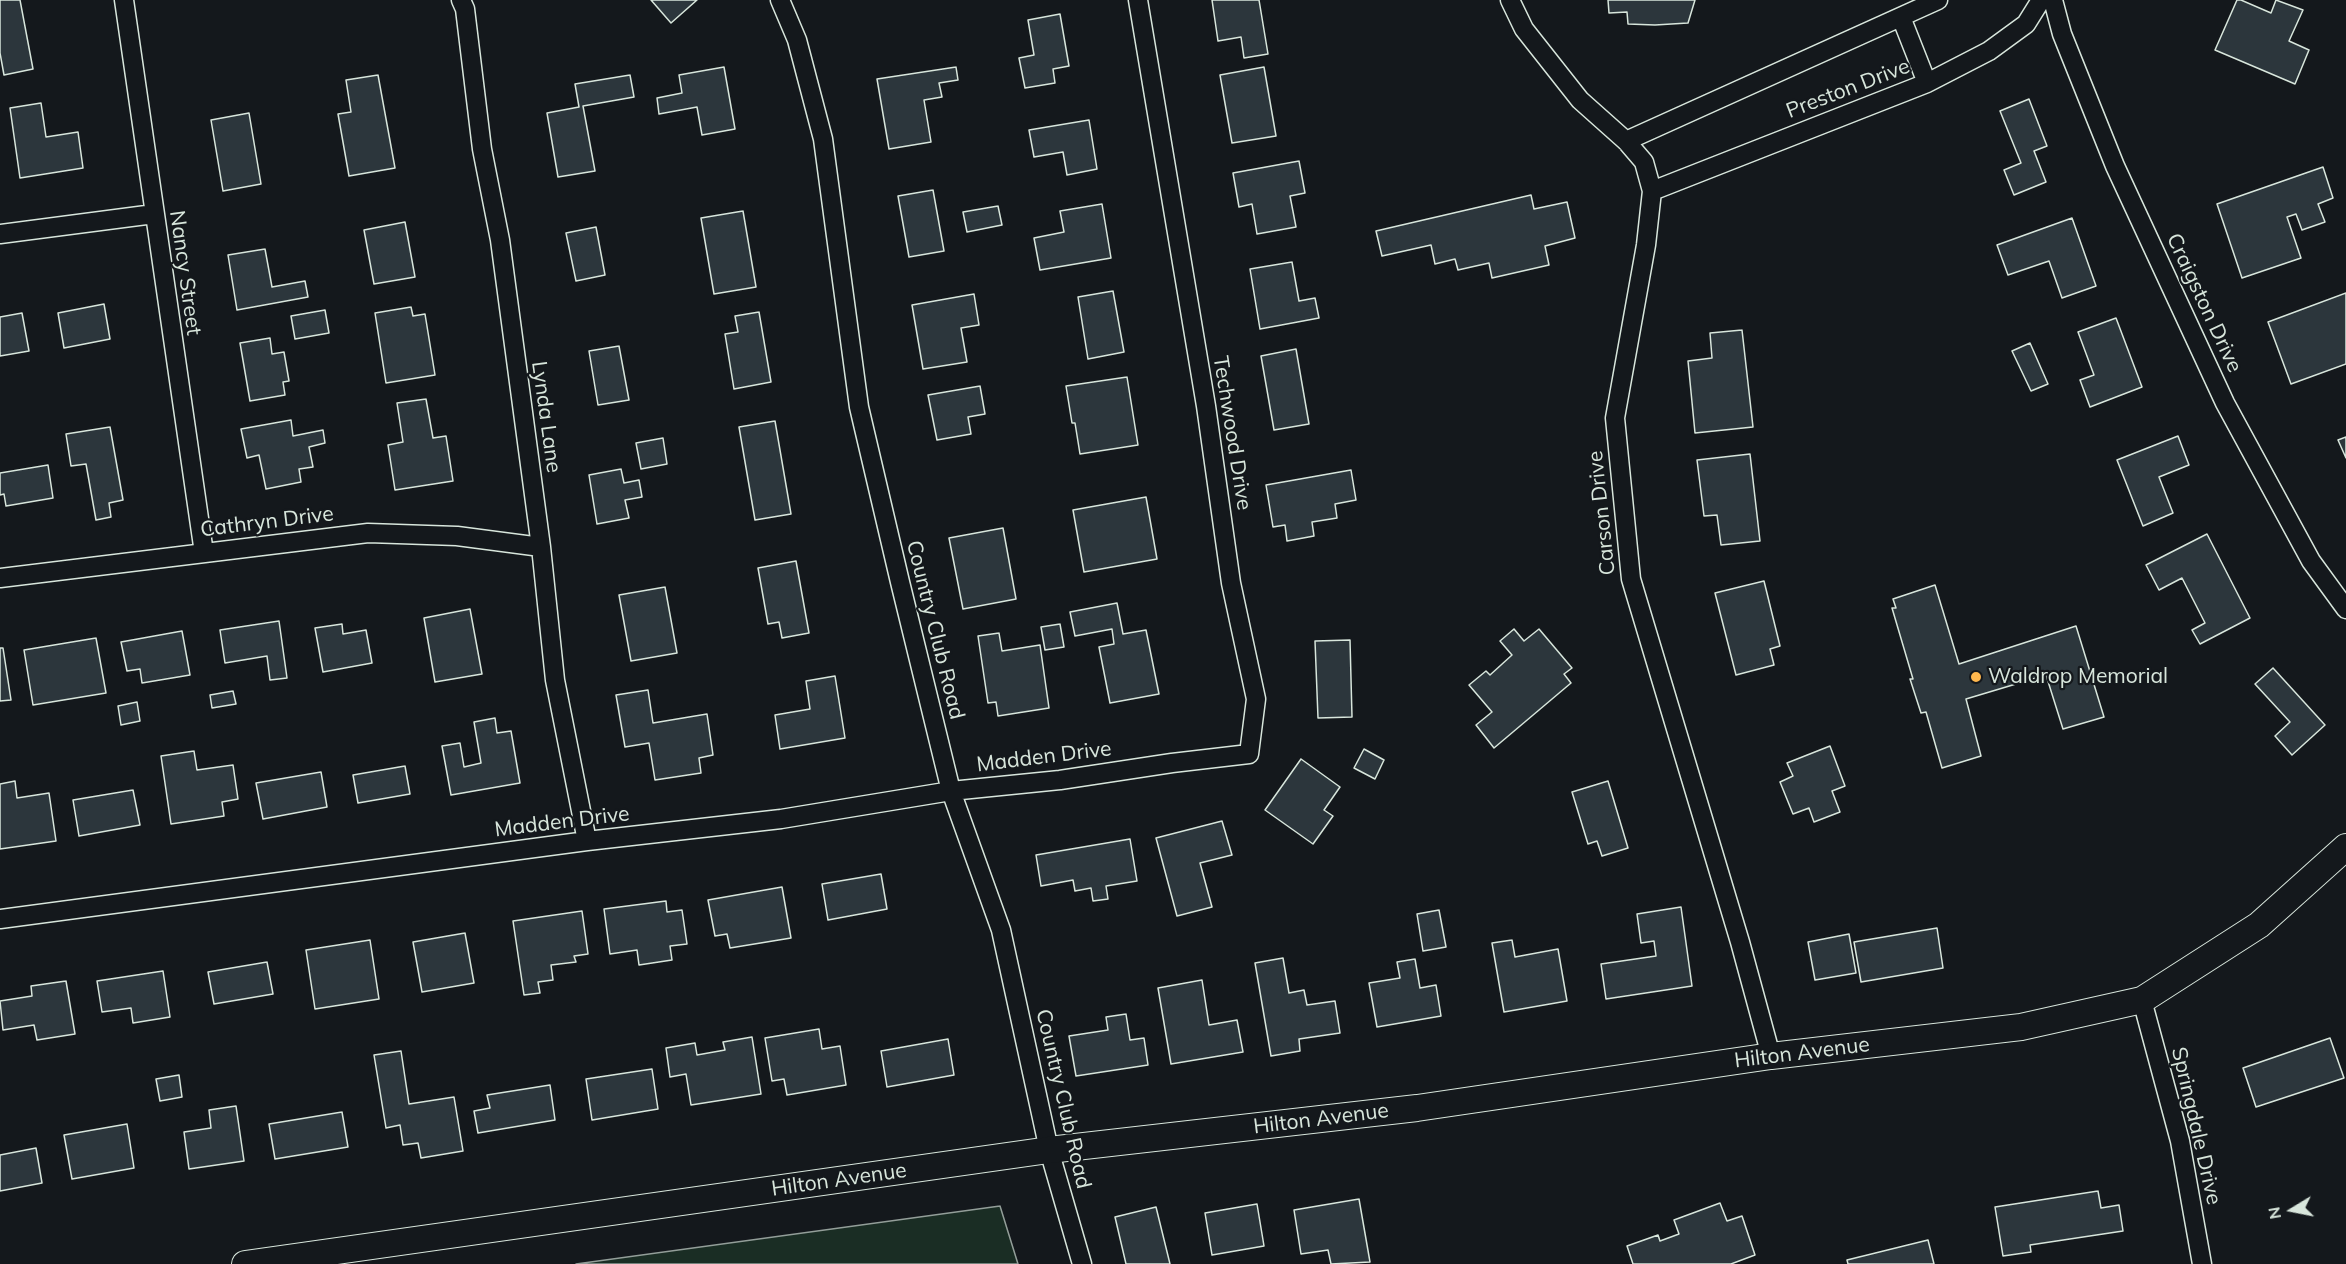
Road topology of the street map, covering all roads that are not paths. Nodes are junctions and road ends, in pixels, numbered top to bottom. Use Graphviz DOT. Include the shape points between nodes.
graph roads {
  1 [pos="124,0"];
  2 [pos="461,0"];
  3 [pos="780,0"];
  4 [pos="1138,0"];
  5 [pos="1510,0"];
  6 [pos="1938,0"];
  7 [pos="2041,0"];
  8 [pos="2053,0"];
  9 [pos="1901,16"];
  10 [pos="1927,82"];
  11 [pos="1626,141"];
  12 [pos="1652,191"];
  13 [pos="154,213"];
  14 [pos="0,234"];
  15 [pos="541,547"];
  16 [pos="204,553"];
  17 [pos="0,578"];
  18 [pos="2346,609"];
  19 [pos="1130,769"];
  20 [pos="951,791"];
  21 [pos="587,841"];
  22 [pos="2346,847"];
  23 [pos="0,919"];
  24 [pos="2142,1000"];
  25 [pos="1771,1056"];
  26 [pos="1049,1150"];
  27 [pos="245,1264"];
  28 [pos="1082,1264"];
  29 [pos="2202,1264"];
  1 -- 13 [label="street, Nancy Street"];
  2 -- 15 [label="street, Lynda Lane" via="482,148 500,240"];
  3 -- 20 [label="street, Country Club Road" via="796,40 823,139 859,407"];
  4 -- 19 [label="street, Techwood Drive" via="1206,406 1231,583 1256,699 1249,754"];
  5 -- 11 [label="street, Carson Drive" via="1524,29 1580,100"];
  6 -- 9 [label="street, Preston Drive"];
  7 -- 10 [label="street, Preston Drive" via="2026,24 1989,51"];
  8 -- 18 [label="street, Craigston Drive" via="2062,34 2115,166 2226,403 2311,561"];
  9 -- 10 [label="street"];
  9 -- 11 [label="street, Preston Drive"];
  10 -- 12 [label="street, Preston Drive"];
  11 -- 12 [label="street, Carson Drive" via="1644,162"];
  12 -- 25 [label="street, Carson Drive" via="1615,418 1631,579"];
  13 -- 14 [label="street"];
  13 -- 16 [label="street, Nancy Street"];
  15 -- 16 [label="street, Cathryn Drive" via="457,536 368,533"];
  15 -- 21 [label="street, Lynda Lane" via="555,680"];
  16 -- 17 [label="street, Cathryn Drive"];
  19 -- 20 [label="street, Madden Drive"];
  20 -- 21 [label="street, Madden Drive" via="781,819"];
  20 -- 26 [label="street, Country Club Road" via="1001,930"];
  21 -- 23 [label="street, Madden Drive"];
  22 -- 24 [label="street, Hilton Avenue" via="2259,925"];
  24 -- 25 [label="street, Hilton Avenue" via="2021,1027"];
  24 -- 29 [label="street, Springdale Drive" via="2180,1141"];
  25 -- 26 [label="street, Hilton Avenue" via="1417,1108"];
  26 -- 27 [label="street, Hilton Avenue"];
  26 -- 28 [label="street, Country Club Road"];
}
